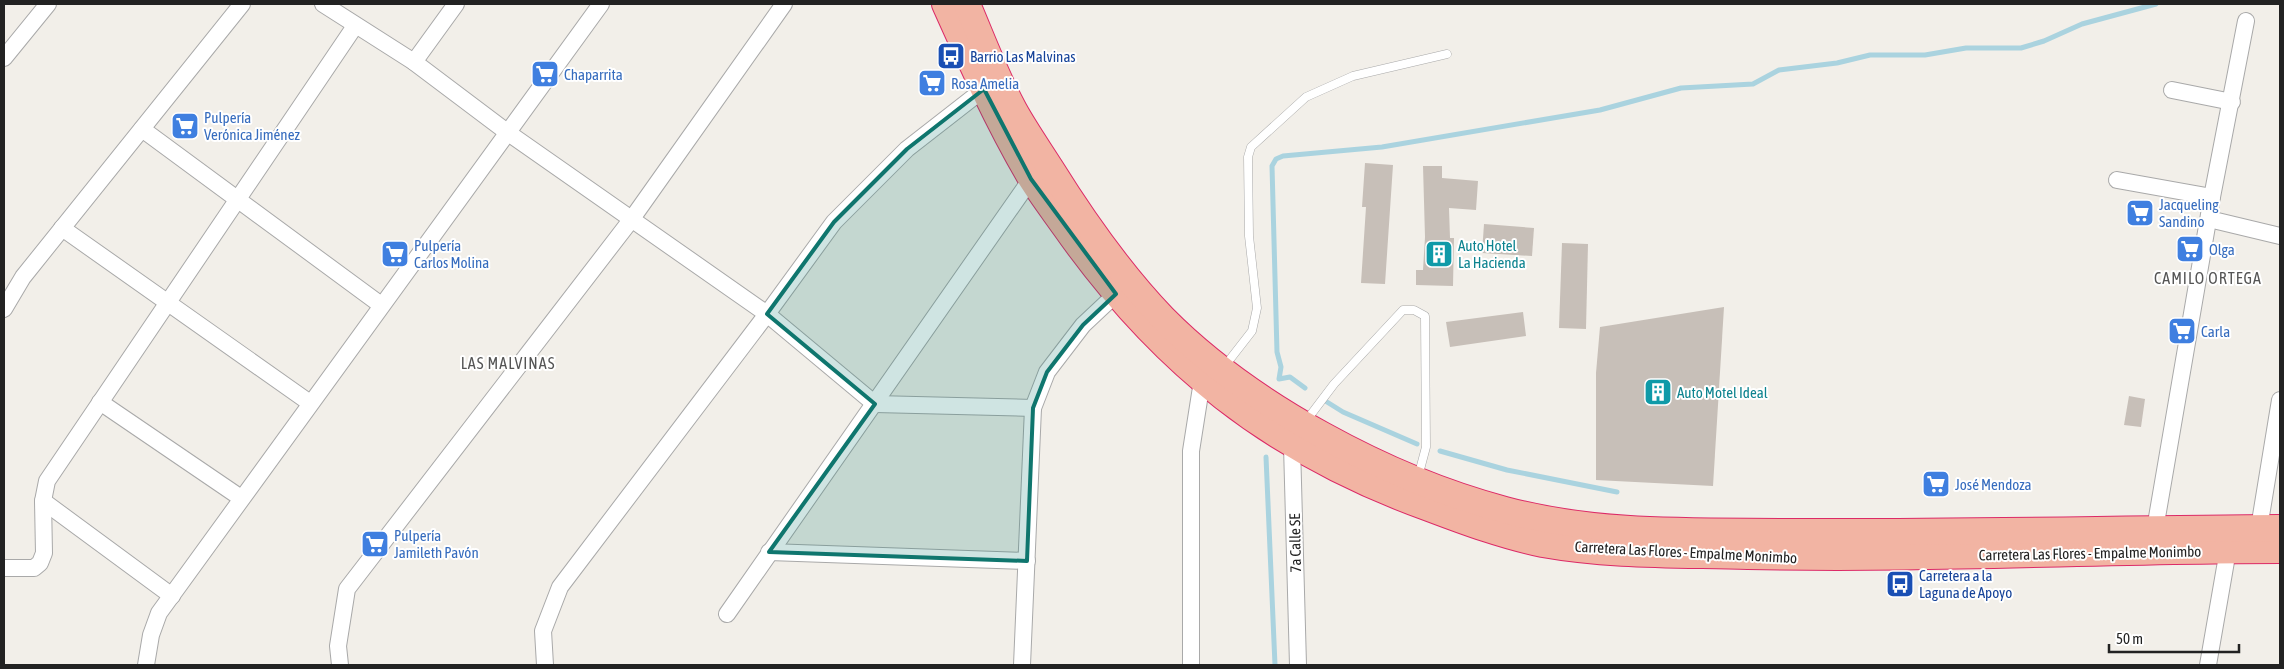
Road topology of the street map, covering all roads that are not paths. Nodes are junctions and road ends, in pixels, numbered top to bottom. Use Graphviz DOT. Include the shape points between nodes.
graph roads {
  1 [pos="48,4"];
  2 [pos="242,4"];
  3 [pos="323,4"];
  4 [pos="456,4"];
  5 [pos="601,4"];
  6 [pos="784,4"];
  7 [pos="945,4"];
  8 [pos="967,4"];
  9 [pos="35,12"];
  10 [pos="2246,21"];
  11 [pos="355,26"];
  12 [pos="1447,54"];
  13 [pos="4,58"];
  14 [pos="414,62"];
  15 [pos="984,89"];
  16 [pos="2172,90"];
  17 [pos="2232,102"];
  18 [pos="142,128"];
  19 [pos="507,132"];
  20 [pos="1032,179"];
  21 [pos="2117,180"];
  22 [pos="2212,198"];
  23 [pos="238,200"];
  24 [pos="2209,218"];
  25 [pos="631,220"];
  26 [pos="62,228"];
  27 [pos="2280,236"];
  28 [pos="1116,294"];
  29 [pos="168,303"];
  30 [pos="381,305"];
  31 [pos="4,310"];
  32 [pos="767,314"];
  33 [pos="1213,375"];
  34 [pos="2280,400"];
  35 [pos="100,402"];
  36 [pos="310,403"];
  37 [pos="875,404"];
  38 [pos="1033,408"];
  39 [pos="1298,435"];
  40 [pos="1418,479"];
  41 [pos="241,498"];
  42 [pos="42,501"];
  43 [pos="2270,528"];
  44 [pos="2155,529"];
  45 [pos="2228,550"];
  46 [pos="2280,550"];
  47 [pos="769,552"];
  48 [pos="1027,562"];
  49 [pos="4,568"];
  50 [pos="172,596"];
  51 [pos="727,614"];
  52 [pos="146,665"];
  53 [pos="340,665"];
  54 [pos="545,665"];
  55 [pos="1022,665"];
  56 [pos="1191,665"];
  57 [pos="1298,665"];
  58 [pos="2208,665"];
  1 -- 9 [label="street"];
  2 -- 18 [label="street"];
  3 -- 11 [label="street"];
  4 -- 14 [label="street"];
  5 -- 19 [label="street"];
  6 -- 25 [label="street"];
  7 -- 15 [label="highway, Carretera Las Flores - Empalme Monimbo"];
  8 -- 33 [label="highway, Carretera Las Flores - Empalme Monimbo" via="1013,109 1089,228 1163,318 1194,346"];
  9 -- 13 [label="street"];
  10 -- 17 [label="street"];
  11 -- 14 [label="street"];
  11 -- 23 [label="street"];
  12 -- 33 [label="lane" via="1354,76 1306,97 1251,147 1248,157 1250,236 1257,308 1252,331"];
  14 -- 19 [label="street"];
  15 -- 20 [label="highway, Carretera Las Flores - Empalme Monimbo"];
  15 -- 32 [label="street" via="907,149 834,222"];
  16 -- 17 [label="street"];
  17 -- 22 [label="street"];
  18 -- 23 [label="street"];
  18 -- 26 [label="street"];
  19 -- 25 [label="street"];
  19 -- 30 [label="street"];
  20 -- 28 [label="highway, Carretera Las Flores - Empalme Monimbo"];
  20 -- 37 [label="street"];
  21 -- 22 [label="street"];
  22 -- 24 [label="street"];
  23 -- 29 [label="street"];
  23 -- 30 [label="street"];
  24 -- 27 [label="street"];
  24 -- 44 [label="street"];
  25 -- 32 [label="street"];
  25 -- 53 [label="street" via="347,589 338,646"];
  26 -- 29 [label="street"];
  26 -- 31 [label="street" via="23,277"];
  28 -- 33 [label="highway, Carretera Las Flores - Empalme Monimbo" via="1148,330"];
  28 -- 38 [label="street" via="1083,326 1047,372"];
  29 -- 35 [label="street"];
  29 -- 36 [label="street"];
  30 -- 36 [label="street"];
  32 -- 37 [label="street"];
  32 -- 54 [label="street" via="560,587 543,631"];
  33 -- 39 [label="highway, Carretera Las Flores - Empalme Monimbo" via="1244,414"];
  33 -- 56 [label="street" via="1191,451"];
  34 -- 43 [label="street"];
  35 -- 41 [label="street"];
  35 -- 42 [label="street" via="47,481"];
  36 -- 41 [label="street"];
  37 -- 38 [label="street"];
  37 -- 47 [label="street"];
  38 -- 48 [label="street"];
  39 -- 40 [label="highway, Carretera Las Flores - Empalme Monimbo" via="1327,437"];
  39 -- 40 [label="lane" via="1334,384 1403,310 1420,312 1424,316 1426,447"];
  39 -- 45 [label="highway, Carretera Las Flores - Empalme Monimbo" via="1390,495 1543,544 1591,549 1836,558"];
  39 -- 57 [label="street, 7a Calle SE"];
  40 -- 44 [label="highway, Carretera Las Flores - Empalme Monimbo" via="1506,510 1632,530"];
  41 -- 50 [label="street"];
  42 -- 49 [label="street" via="44,553 40,563 34,568"];
  42 -- 50 [label="street"];
  43 -- 44 [label="highway, Carretera Las Flores - Empalme Monimbo"];
  45 -- 46 [label="highway, Carretera Las Flores - Empalme Monimbo"];
  45 -- 58 [label="street"];
  47 -- 48 [label="street"];
  47 -- 51 [label="street"];
  48 -- 55 [label="street"];
  50 -- 52 [label="street" via="159,613"];
}
